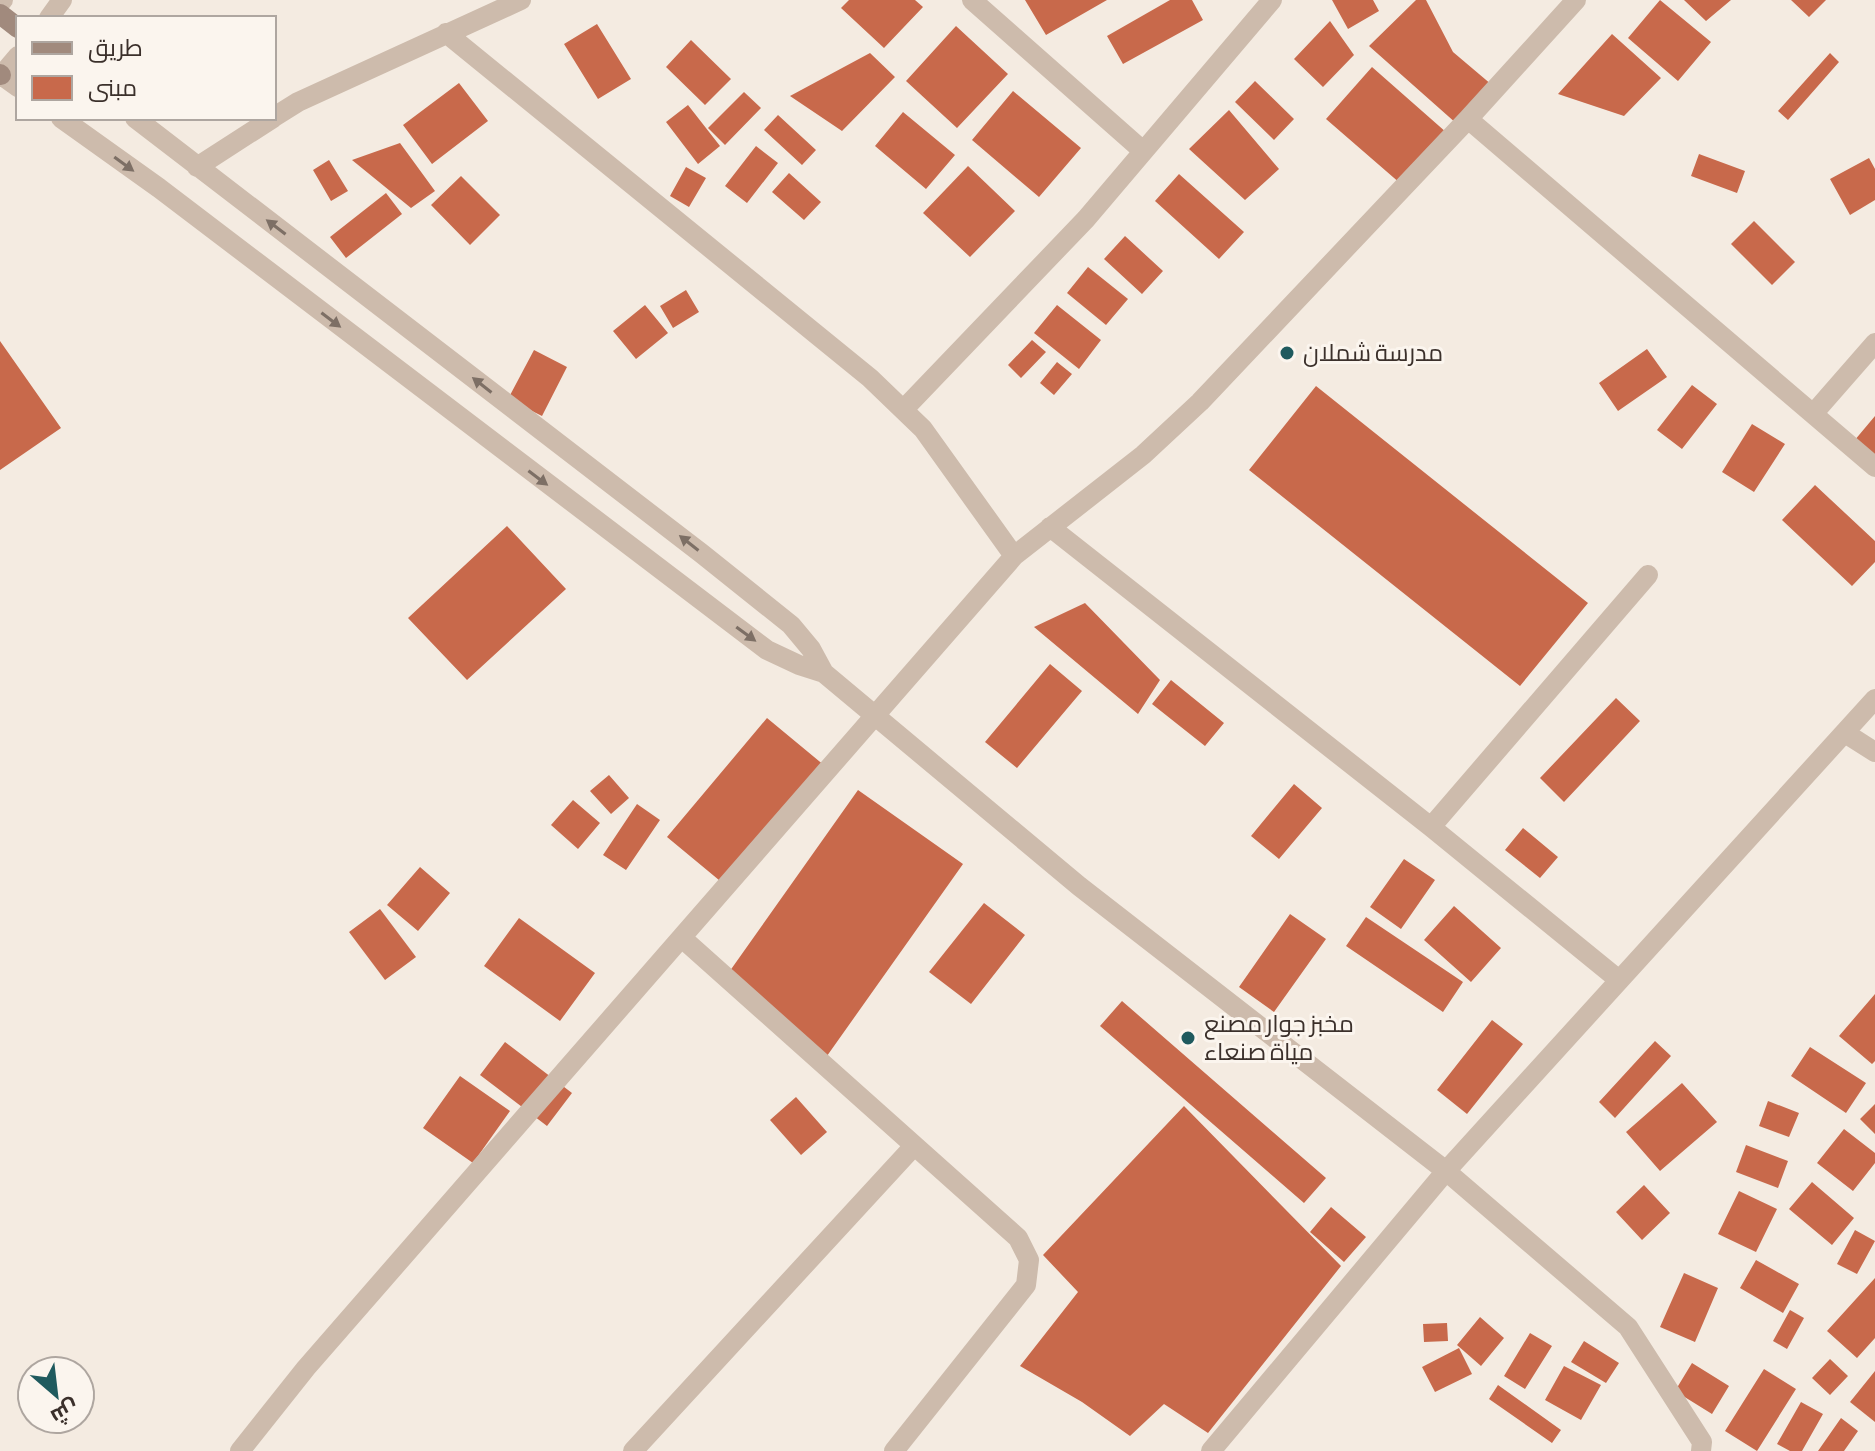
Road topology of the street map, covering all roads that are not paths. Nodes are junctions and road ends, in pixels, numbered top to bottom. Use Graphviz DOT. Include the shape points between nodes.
graph roads {
  1 [pos="521,0"];
  2 [pos="972,0"];
  3 [pos="1272,0"];
  4 [pos="1574,1"];
  5 [pos="0,14"];
  6 [pos="16,26"];
  7 [pos="446,33"];
  8 [pos="16,60"];
  9 [pos="5,79"];
  10 [pos="276,116"];
  11 [pos="1468,119"];
  12 [pos="64,120"];
  13 [pos="138,120"];
  14 [pos="270,120"];
  15 [pos="1143,151"];
  16 [pos="197,167"];
  17 [pos="1875,343"];
  18 [pos="904,409"];
  19 [pos="1813,414"];
  20 [pos="1875,467"];
  21 [pos="1050,527"];
  22 [pos="1014,556"];
  23 [pos="1648,575"];
  24 [pos="824,673"];
  25 [pos="1875,699"];
  26 [pos="877,717"];
  27 [pos="1845,733"];
  28 [pos="1875,752"];
  29 [pos="1431,827"];
  30 [pos="682,938"];
  31 [pos="1619,980"];
  32 [pos="914,1146"];
  33 [pos="1446,1171"];
  34 [pos="240,1451"];
  35 [pos="633,1451"];
  36 [pos="894,1451"];
  37 [pos="1211,1451"];
  38 [pos="1701,1451"];
  1 -- 7 [label="street"];
  2 -- 15 [label="street"];
  3 -- 15 [label="street"];
  4 -- 11 [label="street"];
  5 -- 6 [label="street"];
  7 -- 10 [label="street"];
  7 -- 18 [label="street"];
  8 -- 9 [label="street"];
  11 -- 19 [label="street"];
  11 -- 21 [label="street" via="1200,402 1143,455"];
  12 -- 24 [label="street, one-way" via="757,643"];
  13 -- 16 [label="street"];
  14 -- 16 [label="street"];
  15 -- 18 [label="street" via="1086,219"];
  24 -- 16 [label="street, one-way" via="791,625"];
  17 -- 19 [label="street"];
  18 -- 22 [label="street"];
  19 -- 20 [label="street"];
  21 -- 22 [label="street"];
  21 -- 29 [label="street"];
  22 -- 26 [label="street"];
  23 -- 29 [label="street"];
  24 -- 26 [label="street"];
  25 -- 27 [label="street"];
  26 -- 30 [label="street"];
  26 -- 33 [label="street" via="1079,886"];
  27 -- 28 [label="street"];
  27 -- 31 [label="street"];
  29 -- 31 [label="street"];
  30 -- 32 [label="street"];
  30 -- 34 [label="street" via="306,1368"];
  31 -- 33 [label="street"];
  32 -- 35 [label="street"];
  32 -- 36 [label="street" via="1018,1238 1029,1260 1026,1285"];
  33 -- 37 [label="street"];
  33 -- 38 [label="street" via="1628,1327 1702,1442"];
}
